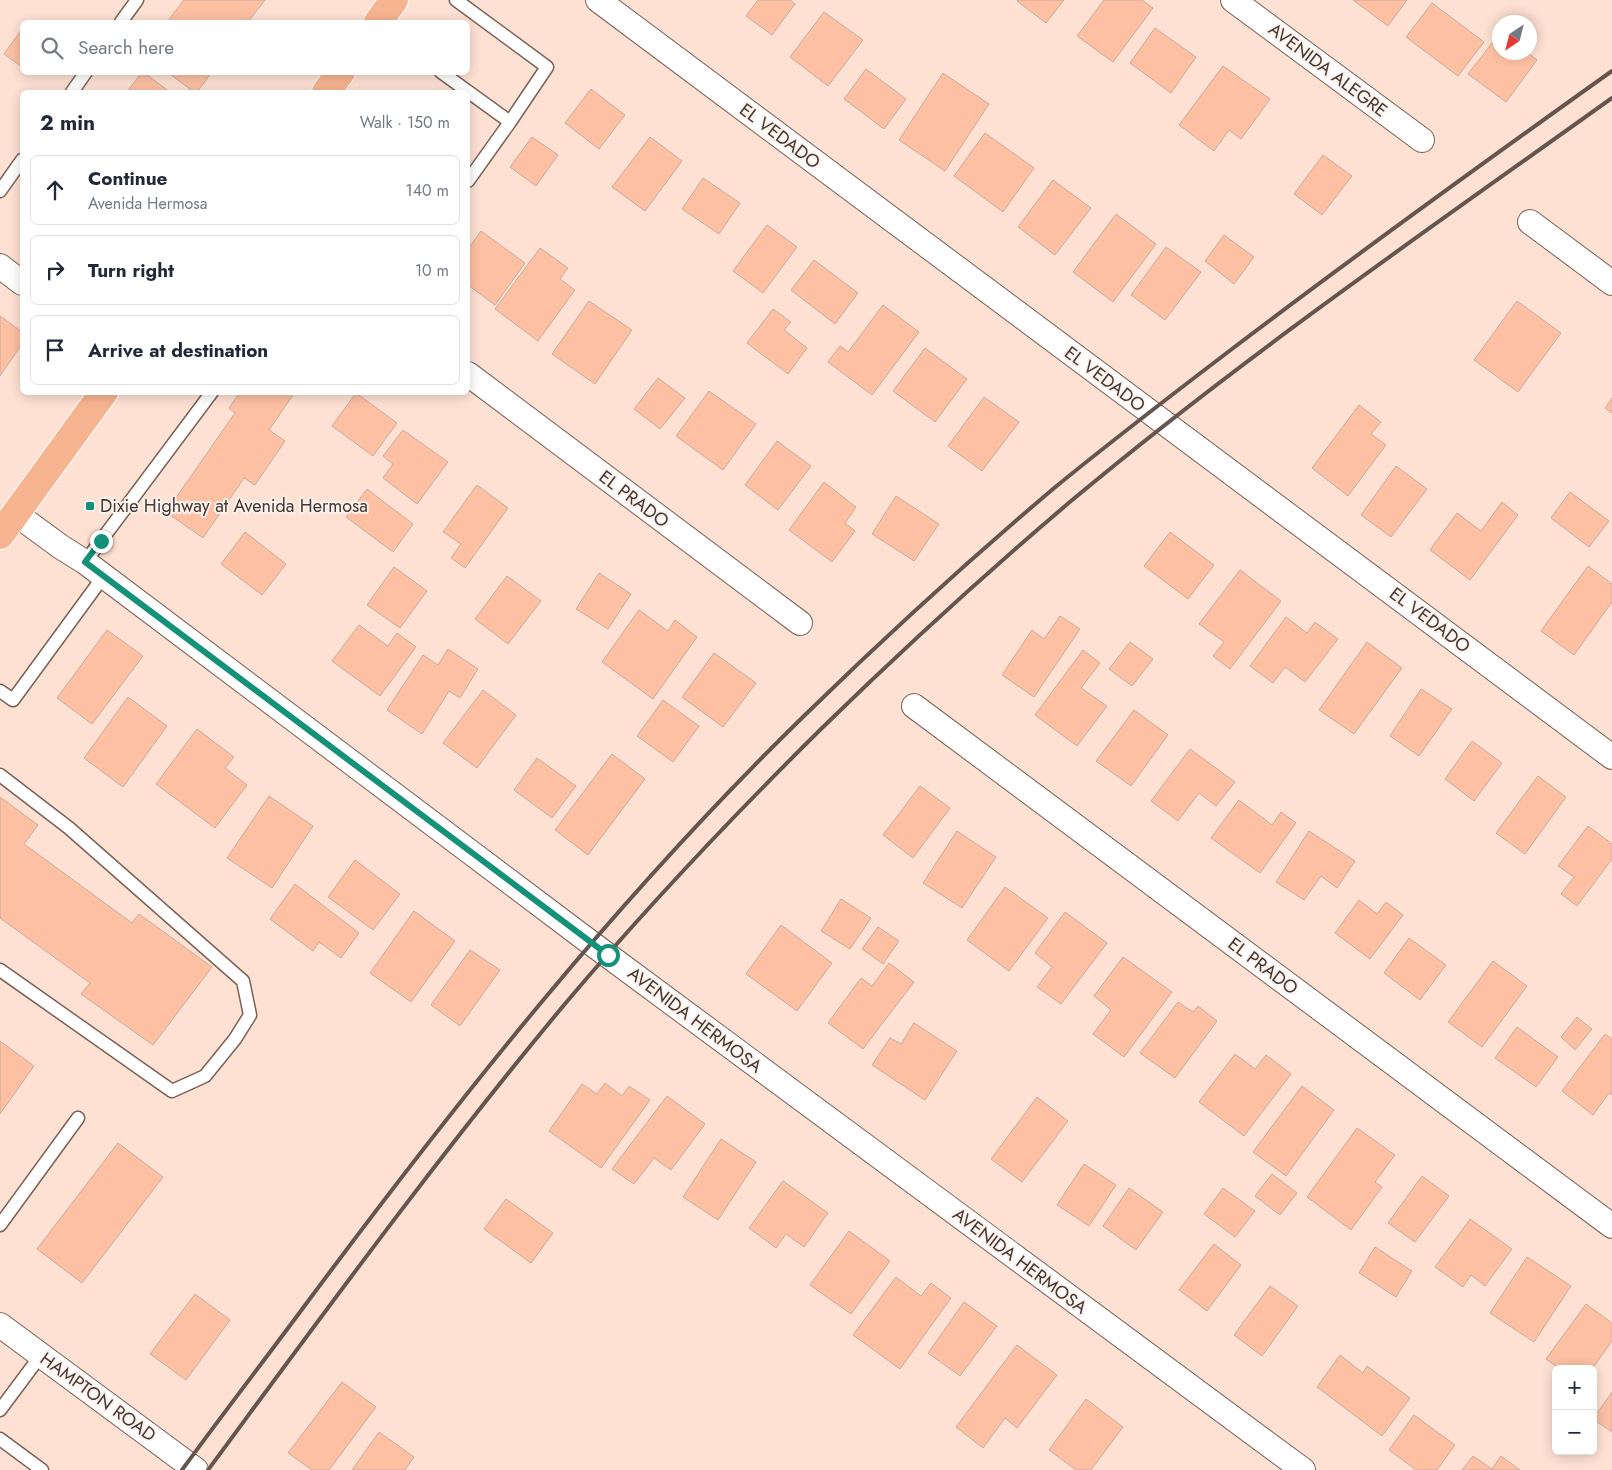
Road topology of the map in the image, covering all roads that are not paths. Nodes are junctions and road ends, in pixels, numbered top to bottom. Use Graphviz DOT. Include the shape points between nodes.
graph roads {
  1 [pos="137,0"];
  2 [pos="456,0"];
  3 [pos="599,0"];
  4 [pos="1233,0"];
  5 [pos="122,20"];
  6 [pos="84,75"];
  7 [pos="339,75"];
  8 [pos="444,75"];
  9 [pos="73,90"];
  10 [pos="328,90"];
  11 [pos="465,90"];
  12 [pos="470,93"];
  13 [pos="510,122"];
  14 [pos="1422,140"];
  15 [pos="20,163"];
  16 [pos="470,178"];
  17 [pos="0,192"];
  18 [pos="1530,222"];
  19 [pos="0,266"];
  20 [pos="20,281"];
  21 [pos="1612,283"];
  22 [pos="470,376"];
  23 [pos="102,395"];
  24 [pos="210,395"];
  25 [pos="16,514"];
  26 [pos="0,535"];
  27 [pos="94,569"];
  28 [pos="800,623"];
  29 [pos="0,691"];
  30 [pos="914,706"];
  31 [pos="1612,756"];
  32 [pos="0,775"];
  33 [pos="0,970"];
  34 [pos="78,1118"];
  35 [pos="0,1225"];
  36 [pos="1612,1226"];
  37 [pos="0,1325"];
  38 [pos="41,1355"];
  39 [pos="0,1410"];
  40 [pos="0,1439"];
  41 [pos="42,1470"];
  42 [pos="196,1470"];
  43 [pos="1303,1470"];
  1 -- 5 [label="lane"];
  2 -- 13 [label="lane" via="547,67"];
  3 -- 31 [label="street, EL VEDADO"];
  4 -- 14 [label="street, AVENIDA ALEGRE"];
  6 -- 9 [label="lane"];
  7 -- 10 [label="main road"];
  8 -- 11 [label="lane"];
  12 -- 13 [label="lane"];
  13 -- 16 [label="lane"];
  15 -- 17 [label="lane"];
  18 -- 21 [label="street"];
  19 -- 20 [label="street"];
  22 -- 28 [label="street, EL PRADO"];
  23 -- 25 [label="main road"];
  24 -- 27 [label="lane"];
  25 -- 26 [label="main road"];
  25 -- 27 [label="street, AVENIDA HERMOSA"];
  27 -- 29 [label="lane" via="13,700"];
  27 -- 43 [label="street, AVENIDA HERMOSA" via="596,947"];
  30 -- 36 [label="street, EL PRADO"];
  32 -- 33 [label="lane" via="69,828 243,981 250,1014 205,1076 172,1091"];
  34 -- 35 [label="lane"];
  37 -- 38 [label="street, HAMPTON ROAD"];
  38 -- 39 [label="lane"];
  38 -- 42 [label="street, HAMPTON ROAD"];
  40 -- 41 [label="lane"];
}
